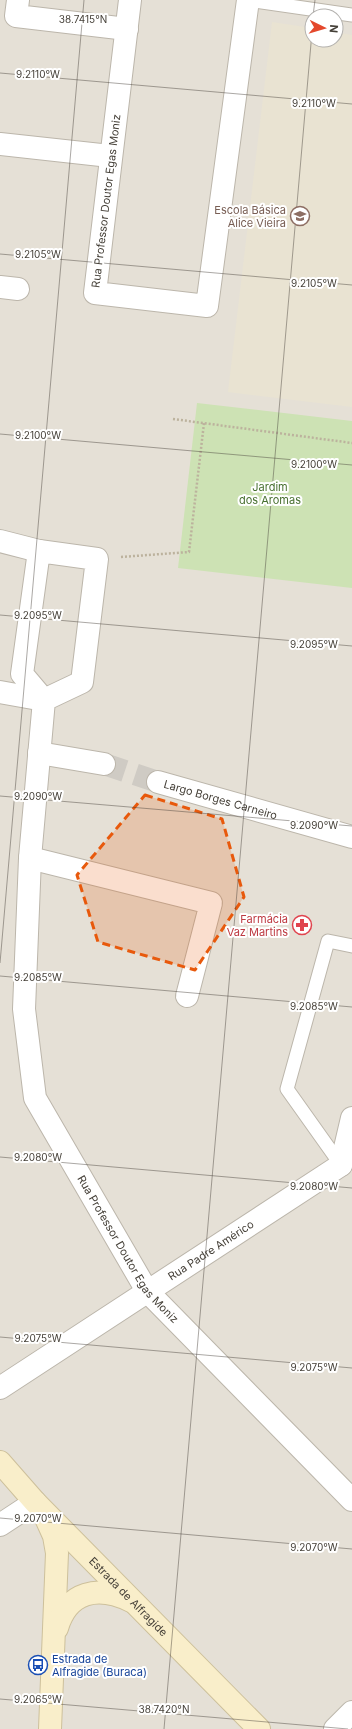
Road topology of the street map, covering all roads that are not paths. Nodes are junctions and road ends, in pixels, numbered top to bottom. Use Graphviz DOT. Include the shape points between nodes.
graph roads {
  1 [pos="18,0"];
  2 [pos="130,0"];
  3 [pos="248,0"];
  4 [pos="352,15"];
  5 [pos="127,29"];
  6 [pos="0,144"];
  7 [pos="110,156"];
  8 [pos="0,541"];
  9 [pos="39,551"];
  10 [pos="0,692"];
  11 [pos="44,700"];
  12 [pos="39,753"];
  13 [pos="104,764"];
  14 [pos="158,782"];
  15 [pos="352,837"];
  16 [pos="30,858"];
  17 [pos="352,946"];
  18 [pos="187,996"];
  19 [pos="352,1118"];
  20 [pos="347,1170"];
  21 [pos="147,1291"];
  22 [pos="0,1388"];
  23 [pos="0,1462"];
  24 [pos="352,1500"];
  25 [pos="35,1502"];
  26 [pos="0,1525"];
  27 [pos="139,1608"];
  28 [pos="54,1643"];
  29 [pos="352,1712"];
  30 [pos="50,1729"];
  31 [pos="259,1729"];
  32 [pos="335,1729"];
  1 -- 5 [label="street" via="16,16"];
  2 -- 5 [label="street, Rua Professor Doutor Egas Moniz"];
  3 -- 4 [label="lane"];
  3 -- 7 [label="street, Rua Professor Doutor Egas Moniz" via="207,306 95,293"];
  5 -- 7 [label="street, Rua Professor Doutor Egas Moniz"];
  6 -- 7 [label="street"];
  8 -- 9 [label="street"];
  9 -- 11 [label="street" via="22,674"];
  9 -- 11 [label="street" via="97,559 82,682"];
  10 -- 11 [label="street"];
  11 -- 12 [label="street, Rua Professor Doutor Egas Moniz"];
  12 -- 13 [label="street"];
  12 -- 16 [label="street, Rua Professor Doutor Egas Moniz"];
  14 -- 15 [label="street, Largo Borges Carneiro"];
  16 -- 18 [label="street" via="211,903"];
  16 -- 21 [label="street, Rua Professor Doutor Egas Moniz" via="24,1009 35,1098"];
  17 -- 20 [label="lane" via="328,941 287,1089"];
  19 -- 20 [label="street"];
  20 -- 21 [label="street, Rua Padre Américo"];
  21 -- 22 [label="street, Rua Padre Américo"];
  21 -- 24 [label="street, Rua Professor Doutor Egas Moniz"];
  23 -- 25 [label="street, Estrada de Alfragide"];
  25 -- 26 [label="street"];
  25 -- 27 [label="street, Estrada de Alfragide"];
  25 -- 28 [label="street" via="47,1518 57,1553"];
  27 -- 28 [label="street" via="123,1597 101,1592 87,1593 65,1608 59,1620"];
  27 -- 31 [label="street, Estrada de Alfragide"];
  28 -- 30 [label="street"];
  29 -- 32 [label="street"];
}
